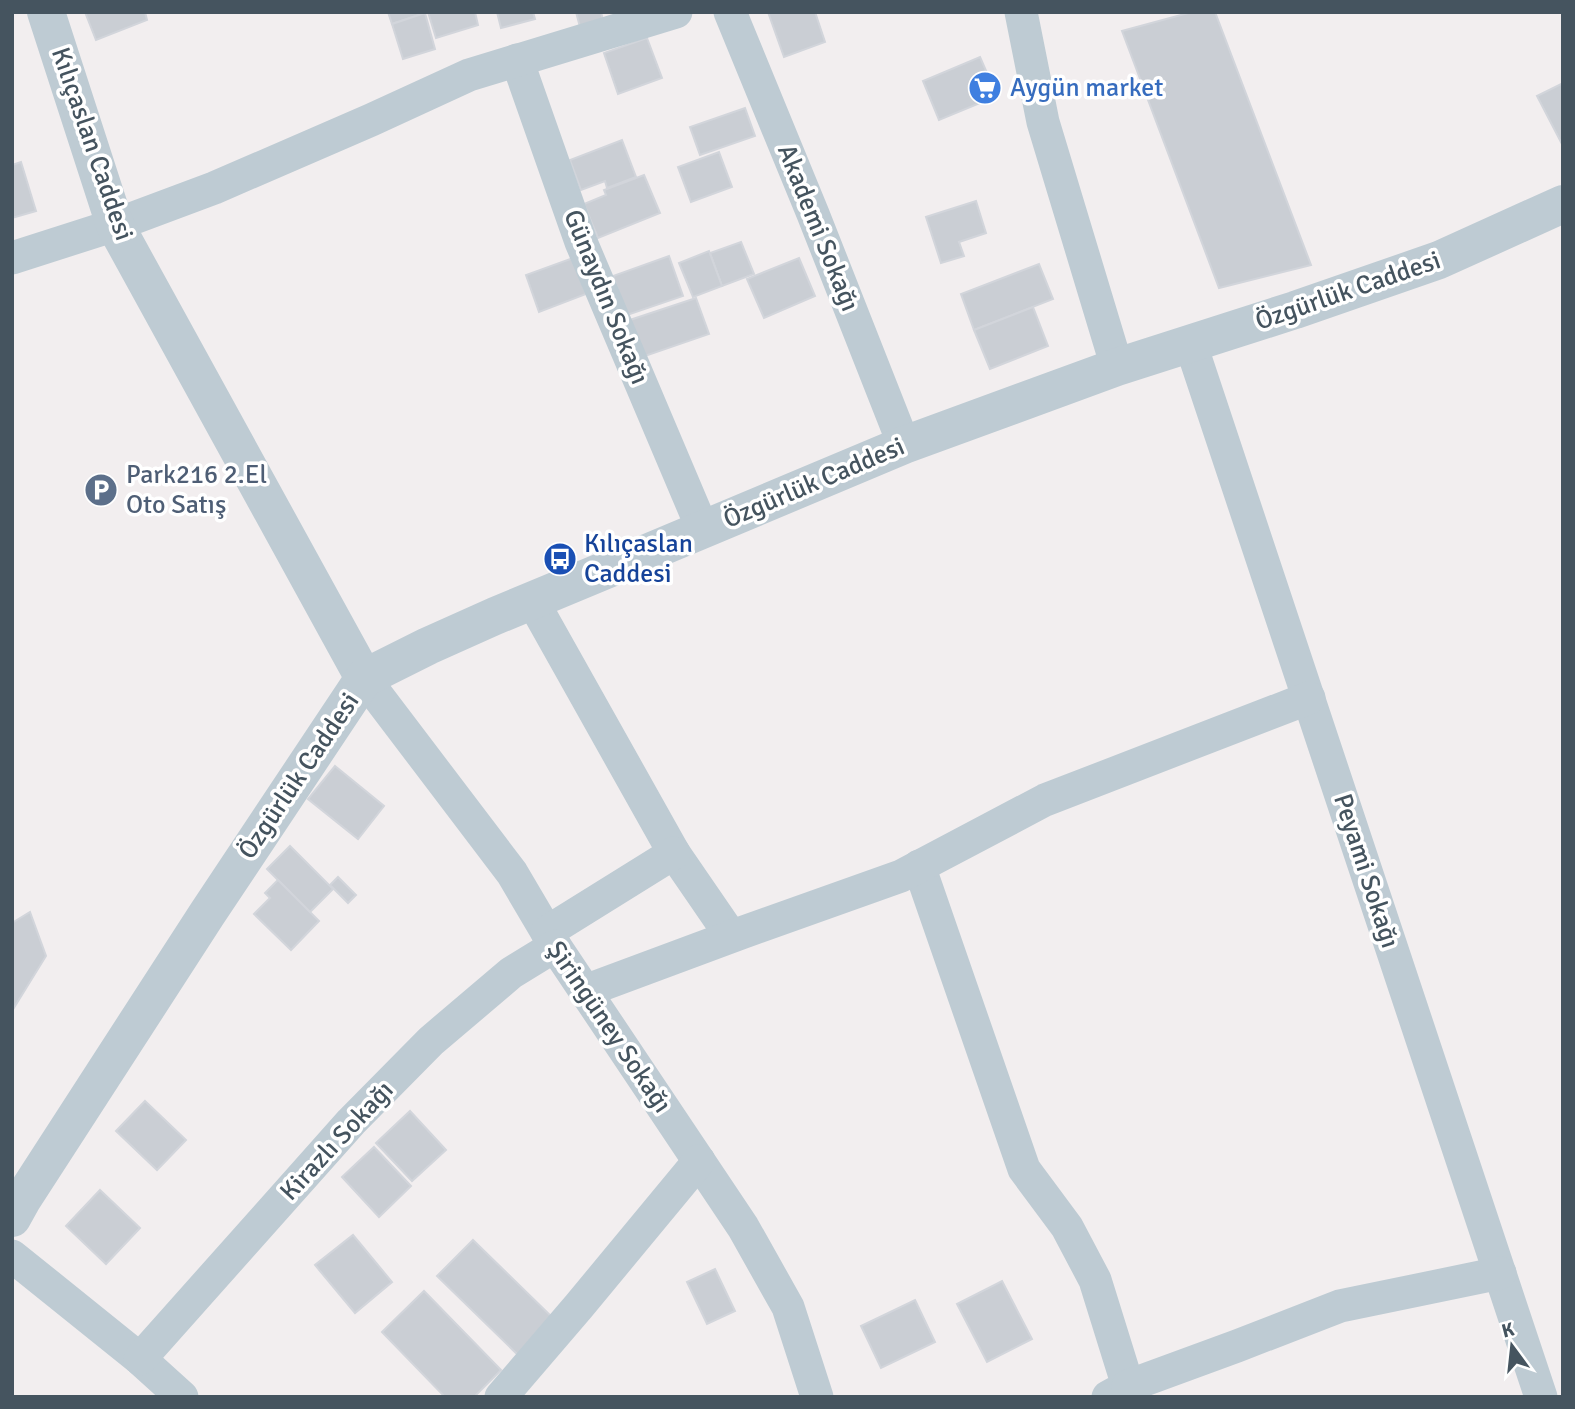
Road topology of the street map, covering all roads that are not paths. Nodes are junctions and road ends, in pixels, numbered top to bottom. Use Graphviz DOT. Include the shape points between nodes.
graph roads {
  1 [pos="46,12"];
  2 [pos="730,12"];
  3 [pos="1021,12"];
  4 [pos="660,14"];
  5 [pos="517,60"];
  6 [pos="1563,204"];
  7 [pos="115,225"];
  8 [pos="12,258"];
  9 [pos="1191,345"];
  10 [pos="1117,367"];
  11 [pos="904,445"];
  12 [pos="703,530"];
  13 [pos="532,600"];
  14 [pos="364,678"];
  15 [pos="1309,698"];
  16 [pos="674,853"];
  17 [pos="919,866"];
  18 [pos="731,936"];
  19 [pos="551,939"];
  20 [pos="585,991"];
  21 [pos="698,1161"];
  22 [pos="12,1218"];
  23 [pos="12,1256"];
  24 [pos="1500,1273"];
  25 [pos="140,1359"];
  26 [pos="1118,1391"];
  27 [pos="182,1397"];
  28 [pos="501,1397"];
  29 [pos="817,1397"];
  30 [pos="1541,1397"];
  1 -- 7 [label="street, Kılıçaslan Caddesi"];
  2 -- 11 [label="street, Akademi Sokağı"];
  3 -- 10 [label="street" via="1043,122"];
  4 -- 5 [label="street"];
  5 -- 7 [label="street" via="470,75 214,188"];
  5 -- 12 [label="street, Günaydın Sokağı" via="581,242"];
  6 -- 9 [label="street, Özgürlük Caddesi" via="1439,260"];
  7 -- 8 [label="street"];
  7 -- 14 [label="street, Kılıçaslan Caddesi"];
  9 -- 10 [label="street, Özgürlük Caddesi"];
  9 -- 15 [label="street, Peyami Sokağı"];
  10 -- 11 [label="street, Özgürlük Caddesi"];
  11 -- 12 [label="street, Özgürlük Caddesi"];
  12 -- 13 [label="street, Özgürlük Caddesi"];
  13 -- 14 [label="street, Özgürlük Caddesi"];
  13 -- 16 [label="street"];
  14 -- 19 [label="street, Şiringüney Sokağı" via="512,873"];
  14 -- 22 [label="street, Özgürlük Caddesi"];
  15 -- 17 [label="street" via="1045,800"];
  15 -- 24 [label="street, Peyami Sokağı"];
  16 -- 18 [label="street"];
  16 -- 19 [label="street, Kirazlı Sokağı"];
  17 -- 18 [label="street"];
  17 -- 26 [label="street" via="1024,1169 1067,1227 1095,1280"];
  18 -- 20 [label="street"];
  19 -- 20 [label="street, Şiringüney Sokağı"];
  19 -- 25 [label="street, Kirazlı Sokağı" via="430,1041 351,1122"];
  20 -- 21 [label="street, Şiringüney Sokağı"];
  21 -- 28 [label="street"];
  21 -- 29 [label="street, Şiringüney Sokağı" via="789,1307"];
  23 -- 25 [label="street"];
  24 -- 26 [label="street" via="1340,1306"];
  24 -- 30 [label="street, Peyami Sokağı"];
  25 -- 27 [label="street"];
}
